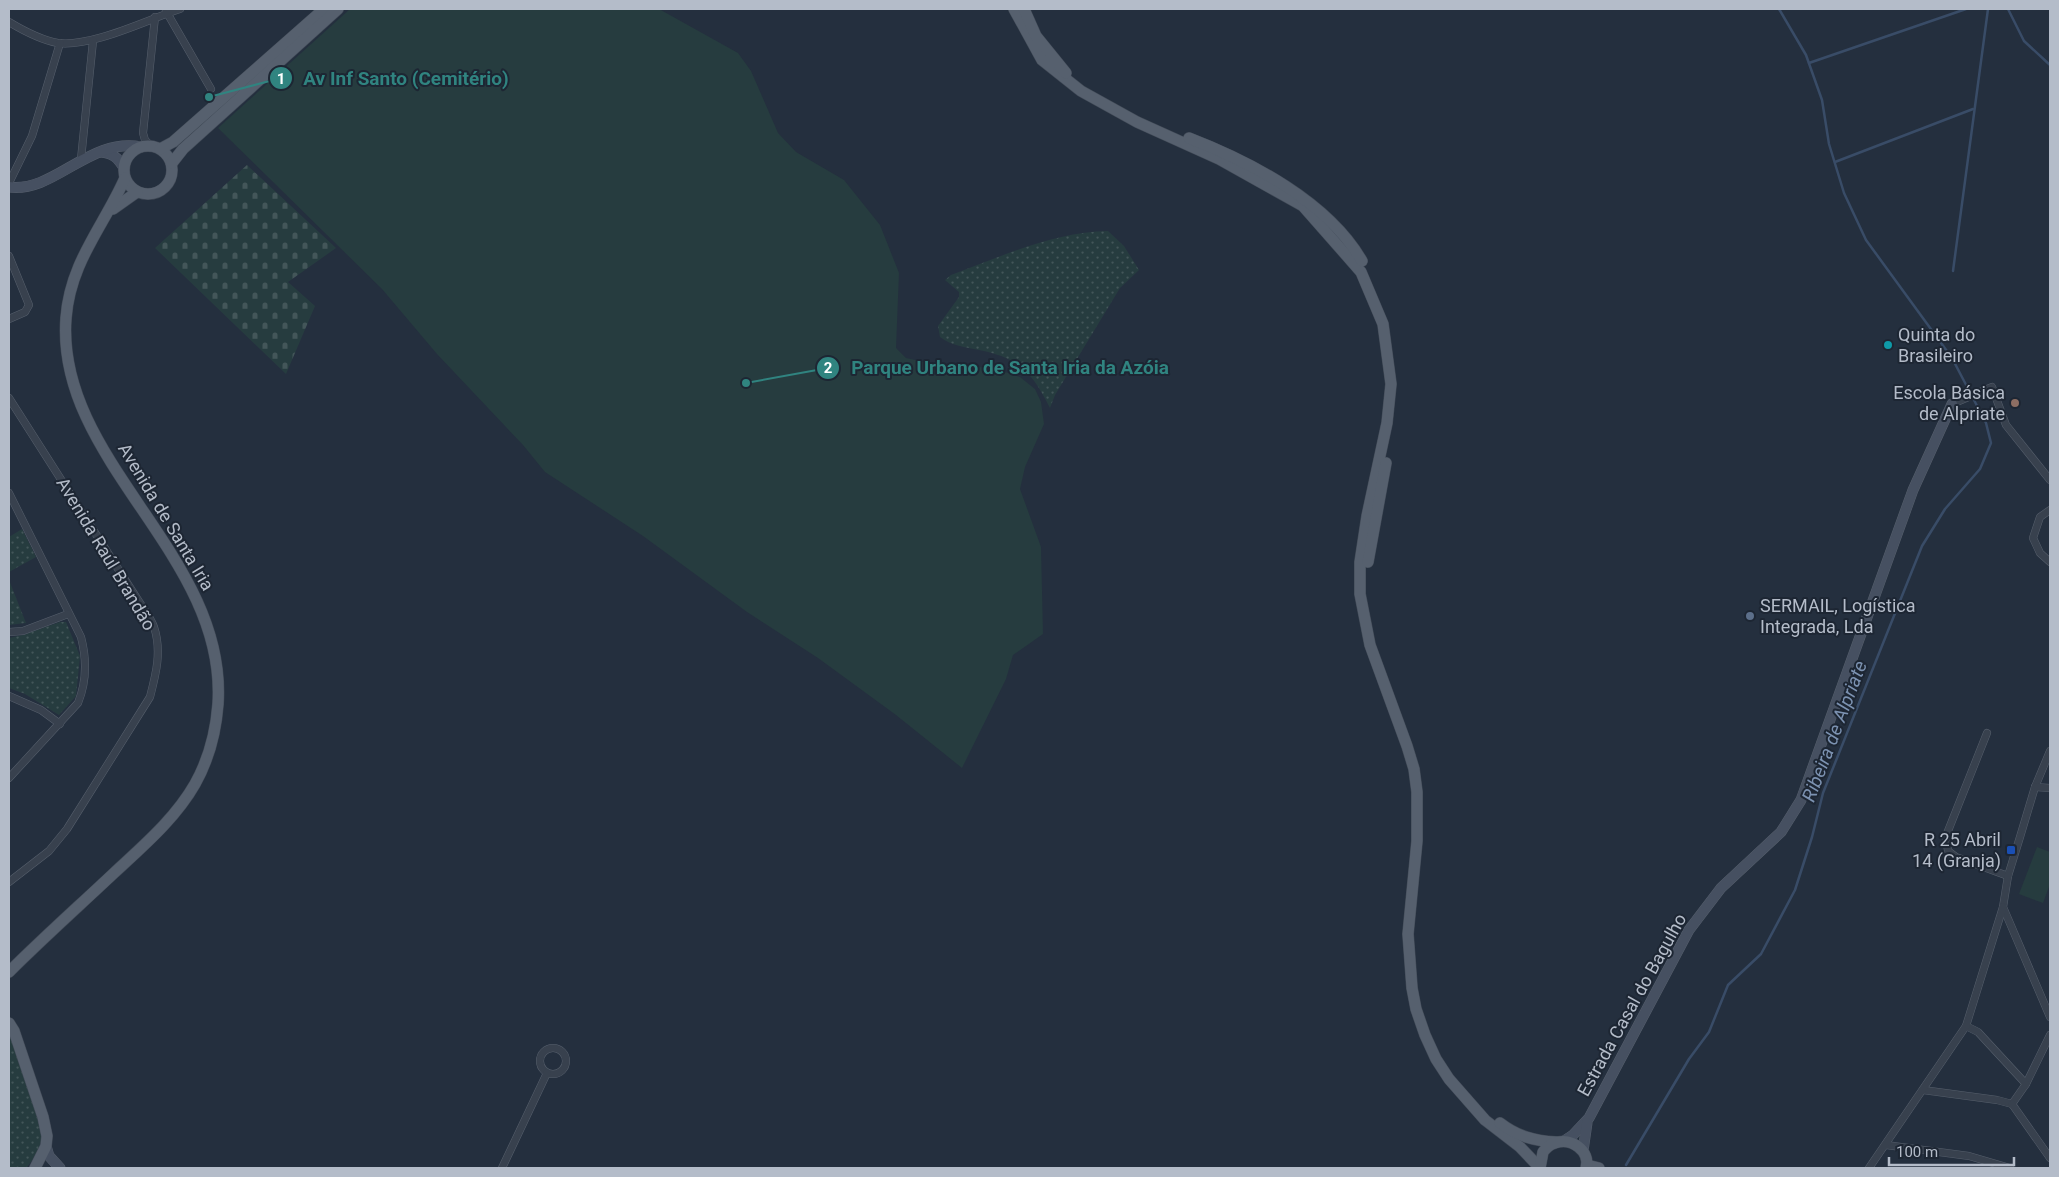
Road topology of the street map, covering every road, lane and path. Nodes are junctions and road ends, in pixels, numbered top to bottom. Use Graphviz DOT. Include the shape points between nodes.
graph roads {
  1 [pos="180,9"];
  2 [pos="324,9"];
  3 [pos="338,9"];
  4 [pos="1014,9"];
  5 [pos="1024,9"];
  6 [pos="166,11"];
  7 [pos="155,17"];
  8 [pos="9,22"];
  9 [pos="93,41"];
  10 [pos="60,43"];
  11 [pos="211,88"];
  12 [pos="151,148"];
  13 [pos="100,152"];
  14 [pos="82,159"];
  15 [pos="172,163"];
  16 [pos="125,173"];
  17 [pos="10,187"];
  18 [pos="137,192"];
  19 [pos="101,221"];
  20 [pos="9,256"];
  21 [pos="9,319"];
  22 [pos="9,398"];
  23 [pos="1952,404"];
  24 [pos="2050,480"];
  25 [pos="9,493"];
  26 [pos="2050,510"];
  27 [pos="2050,562"];
  28 [pos="68,614"];
  29 [pos="9,632"];
  30 [pos="9,696"];
  31 [pos="60,724"];
  32 [pos="1987,733"];
  33 [pos="2050,750"];
  34 [pos="9,778"];
  35 [pos="2035,787"];
  36 [pos="2050,788"];
  37 [pos="2008,876"];
  38 [pos="9,882"];
  39 [pos="2003,908"];
  40 [pos="9,972"];
  41 [pos="2050,1017"];
  42 [pos="9,1023"];
  43 [pos="1966,1026"];
  44 [pos="2050,1035"];
  45 [pos="547,1073"];
  46 [pos="2026,1084"];
  47 [pos="1923,1090"];
  48 [pos="2012,1104"];
  49 [pos="1487,1118"];
  50 [pos="1589,1118"];
  51 [pos="1560,1142"];
  52 [pos="1886,1145"];
  53 [pos="46,1146"];
  54 [pos="1583,1151"];
  55 [pos="2050,1158"];
  56 [pos="1587,1166"];
  57 [pos="34,1168"];
  58 [pos="60,1168"];
  59 [pos="502,1168"];
  60 [pos="1540,1168"];
  61 [pos="1599,1168"];
  62 [pos="1869,1168"];
  63 [pos="2010,1168"];
  1 -- 6 [label="street"];
  2 -- 12 [label="main road" via="173,142"];
  3 -- 15 [label="main road" via="183,149"];
  4 -- 49 [label="main road" via="1042,60 1081,91 1137,122 1219,159 1303,206 1361,272 1383,324 1391,384 1387,423 1360,562 1360,594 1370,645 1414,769 1416,841 1408,934 1412,988 1416,1010 1436,1059 1465,1099"];
  5 -- 49 [label="main road" via="1036,36 1075,84 1131,115 1216,148 1299,194 1333,223 1361,259 1385,312 1395,364 1396,416 1368,564 1368,595 1377,643 1415,745 1424,791 1416,934 1418,987 1431,1032 1442,1055"];
  6 -- 7 [label="street"];
  6 -- 11 [label="street"];
  7 -- 9 [label="street"];
  7 -- 12 [label="street" via="143,134"];
  8 -- 10 [label="street" via="45,40"];
  9 -- 10 [label="street"];
  9 -- 14 [label="street"];
  10 -- 17 [label="street" via="32,136"];
  12 -- 13 [label="street" via="117,146"];
  12 -- 15 [label="main road" via="167,155"];
  12 -- 16 [label="main road" via="133,152 127,159"];
  13 -- 14 [label="street"];
  13 -- 16 [label="street" via="118,158"];
  14 -- 17 [label="street" via="38,184 25,188"];
  15 -- 18 [label="main road" via="173,173 164,189 156,194"];
  16 -- 18 [label="main road" via="130,186"];
  16 -- 19 [label="main road, Avenida de Santa Iria"];
  18 -- 19 [label="main road, Avenida de Santa Iria" via="113,208"];
  19 -- 40 [label="main road, Avenida de Santa Iria" via="78,264 70,290 65,342 69,369 79,400 97,437 179,566 208,627 218,675 217,713 207,760 180,806"];
  20 -- 21 [label="street" via="29,305 25,312"];
  22 -- 38 [label="street, Avenida Raúl Brandão" via="154,625 159,648 150,697 67,829 49,851"];
  23 -- 24 [label="street" via="1992,387 2006,425"];
  23 -- 50 [label="street, Estrada Casal do Bagulho" via="1912,490 1801,800 1781,832 1721,888 1689,930"];
  25 -- 28 [label="street"];
  26 -- 27 [label="street" via="2040,517 2033,538 2040,553"];
  28 -- 29 [label="street" via="23,631"];
  28 -- 31 [label="street" via="84,647 84,689 78,703"];
  30 -- 31 [label="street" via="42,710"];
  31 -- 34 [label="street"];
  32 -- 37 [label="street" via="1946,836 1948,851"];
  33 -- 35 [label="street"];
  35 -- 36 [label="street"];
  35 -- 37 [label="street"];
  37 -- 39 [label="street"];
  39 -- 41 [label="street"];
  39 -- 43 [label="street"];
  42 -- 53 [label="main road" via="43,1117"];
  43 -- 46 [label="street" via="1978,1032"];
  43 -- 47 [label="street"];
  44 -- 46 [label="street"];
  45 -- 59 [label="street"];
  46 -- 48 [label="street"];
  47 -- 48 [label="street"];
  47 -- 52 [label="street"];
  48 -- 55 [label="street"];
  49 -- 51 [label="main road" via="1538,1142"];
  49 -- 60 [label="main road"];
  50 -- 51 [label="street, Estrada Casal do Bagulho" via="1574,1135"];
  50 -- 54 [label="street, Estrada Casal do Bagulho"];
  51 -- 54 [label="main road" via="1572,1143"];
  51 -- 60 [label="main road" via="1542,1152"];
  52 -- 62 [label="street"];
  52 -- 63 [label="street" via="1969,1156"];
  53 -- 57 [label="main road"];
  53 -- 58 [label="street" via="49,1156"];
  54 -- 56 [label="main road"];
  56 -- 61 [label="main road"];
}
